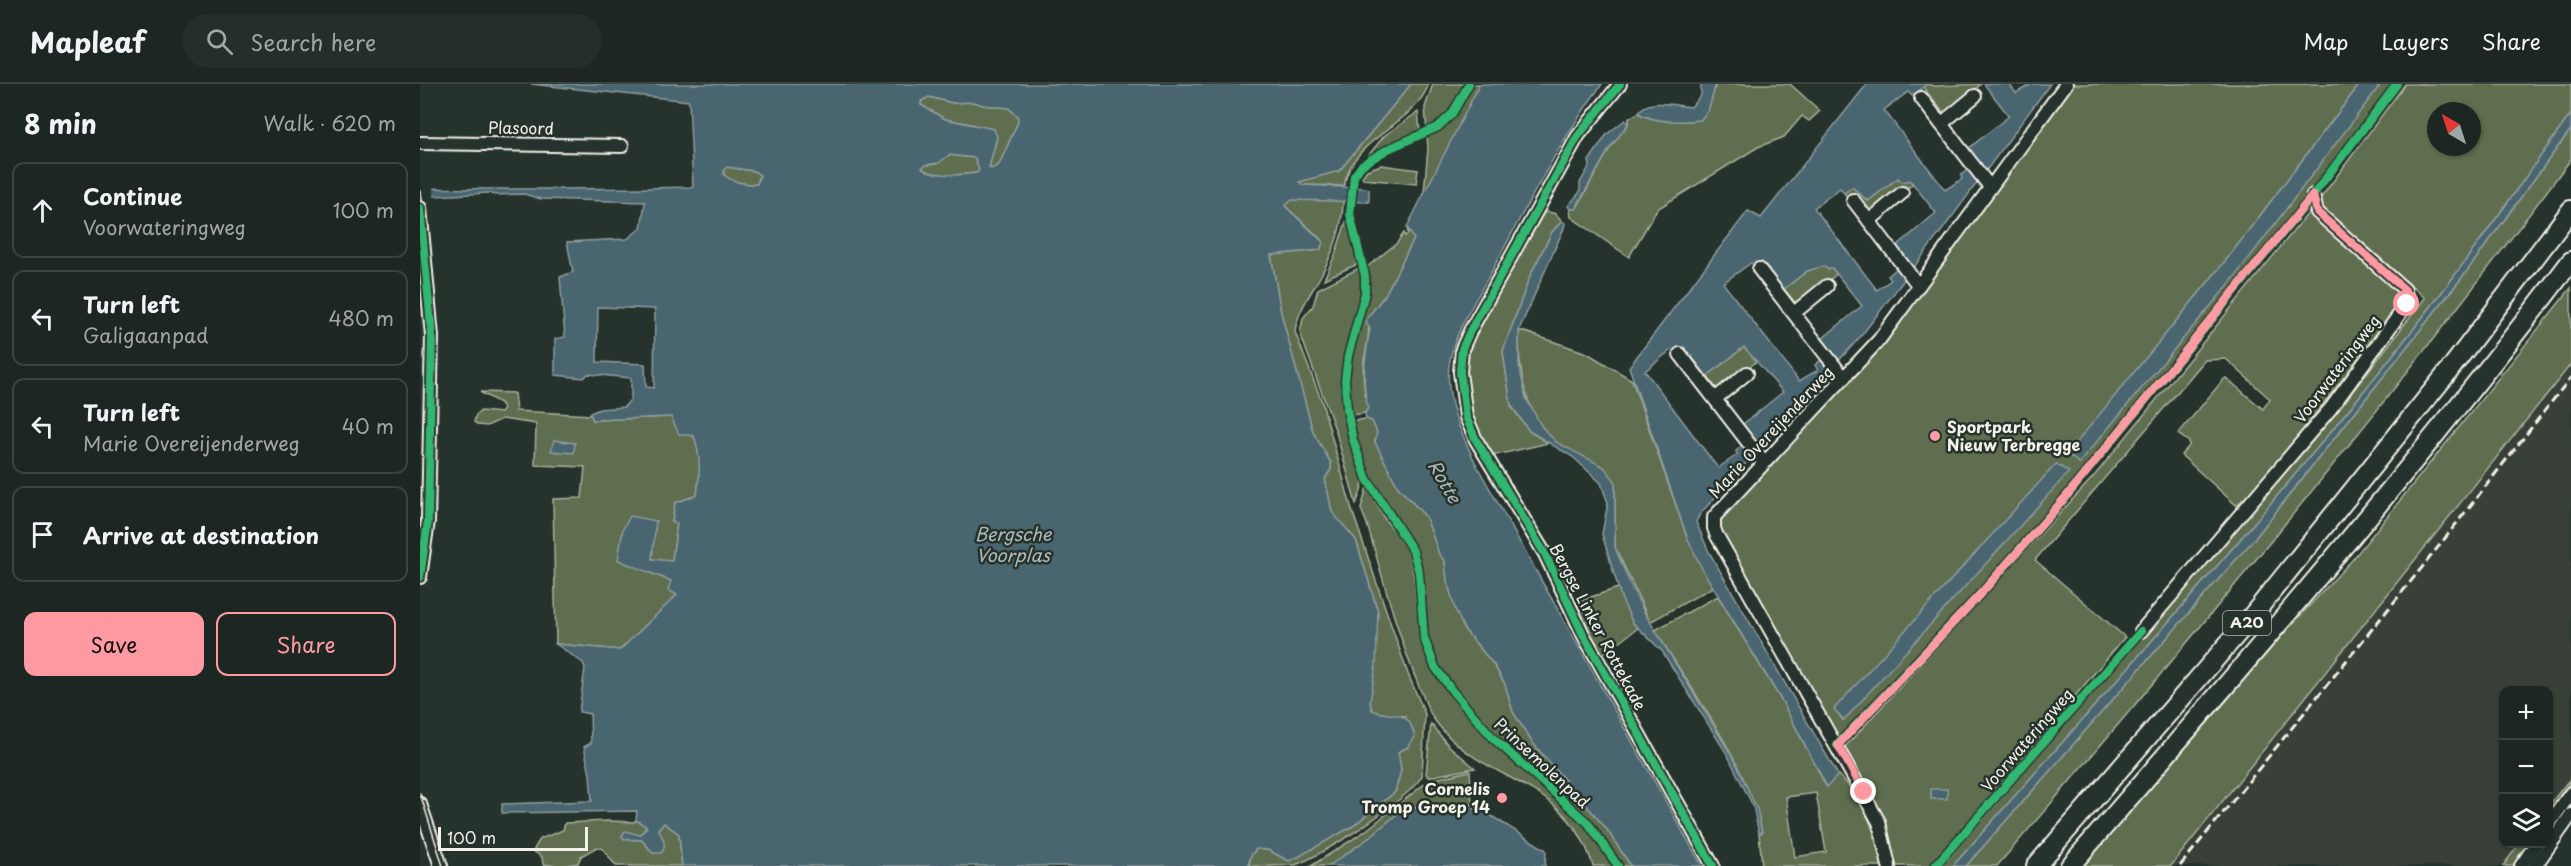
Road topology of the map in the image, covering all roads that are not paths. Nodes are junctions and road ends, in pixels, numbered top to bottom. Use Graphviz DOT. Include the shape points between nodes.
graph roads {
  1 [pos="1620,84"];
  2 [pos="2062,86"];
  3 [pos="1975,96"];
  4 [pos="1921,99"];
  5 [pos="1941,124"];
  6 [pos="420,143"];
  7 [pos="622,146"];
  8 [pos="1987,183"];
  9 [pos="1902,193"];
  10 [pos="2313,195"];
  11 [pos="1853,200"];
  12 [pos="420,208"];
  13 [pos="2571,210"];
  14 [pos="1869,220"];
  15 [pos="2571,261"];
  16 [pos="1759,269"];
  17 [pos="1918,285"];
  18 [pos="1827,286"];
  19 [pos="424,288"];
  20 [pos="425,301"];
  21 [pos="1794,313"];
  22 [pos="1680,354"];
  23 [pos="1747,373"];
  24 [pos="1841,374"];
  25 [pos="425,392"];
  26 [pos="1715,399"];
  27 [pos="425,454"];
  28 [pos="1761,459"];
  29 [pos="422,550"];
  30 [pos="420,577"];
  31 [pos="2140,631"];
  32 [pos="2571,793"];
  33 [pos="420,804"];
  34 [pos="2571,815"];
  35 [pos="2553,818"];
  36 [pos="2533,848"];
  37 [pos="441,866"];
  38 [pos="1713,866"];
  39 [pos="1889,866"];
  40 [pos="2036,866"];
  41 [pos="2070,866"];
  42 [pos="2521,866"];
  43 [pos="2535,866"];
  1 -- 38 [label="street, Bergse Linker Rottekade" via="1578,136 1470,331 1462,349 1462,398 1466,417 1488,463 1545,554 1583,634"];
  2 -- 8 [label="street, Marie Overeijenderweg"];
  3 -- 5 [label="street"];
  4 -- 5 [label="street"];
  5 -- 8 [label="street"];
  6 -- 7 [label="street, Plasoord"];
  8 -- 17 [label="street, Marie Overeijenderweg"];
  9 -- 14 [label="street"];
  10 -- 31 [label="street, Voorwateringweg" via="2317,212 2405,290 2407,304 2331,408"];
  11 -- 14 [label="street"];
  12 -- 19 [label="street"];
  13 -- 40 [label="highway, A20" via="2248,621"];
  14 -- 17 [label="street"];
  15 -- 41 [label="highway, A20" via="2421,453"];
  16 -- 21 [label="street"];
  17 -- 24 [label="street, Marie Overeijenderweg" via="1879,340"];
  18 -- 21 [label="street"];
  19 -- 20 [label="street"];
  20 -- 25 [label="street"];
  21 -- 24 [label="street"];
  22 -- 26 [label="street"];
  23 -- 26 [label="street"];
  24 -- 28 [label="street, Marie Overeijenderweg"];
  25 -- 27 [label="street"];
  26 -- 28 [label="street"];
  27 -- 29 [label="street"];
  28 -- 39 [label="street, Marie Overeijenderweg" via="1714,517 1713,528 1880,822"];
  29 -- 30 [label="street"];
  32 -- 35 [label="street"];
  33 -- 37 [label="street"];
  34 -- 43 [label="street"];
  36 -- 42 [label="street"];
}
